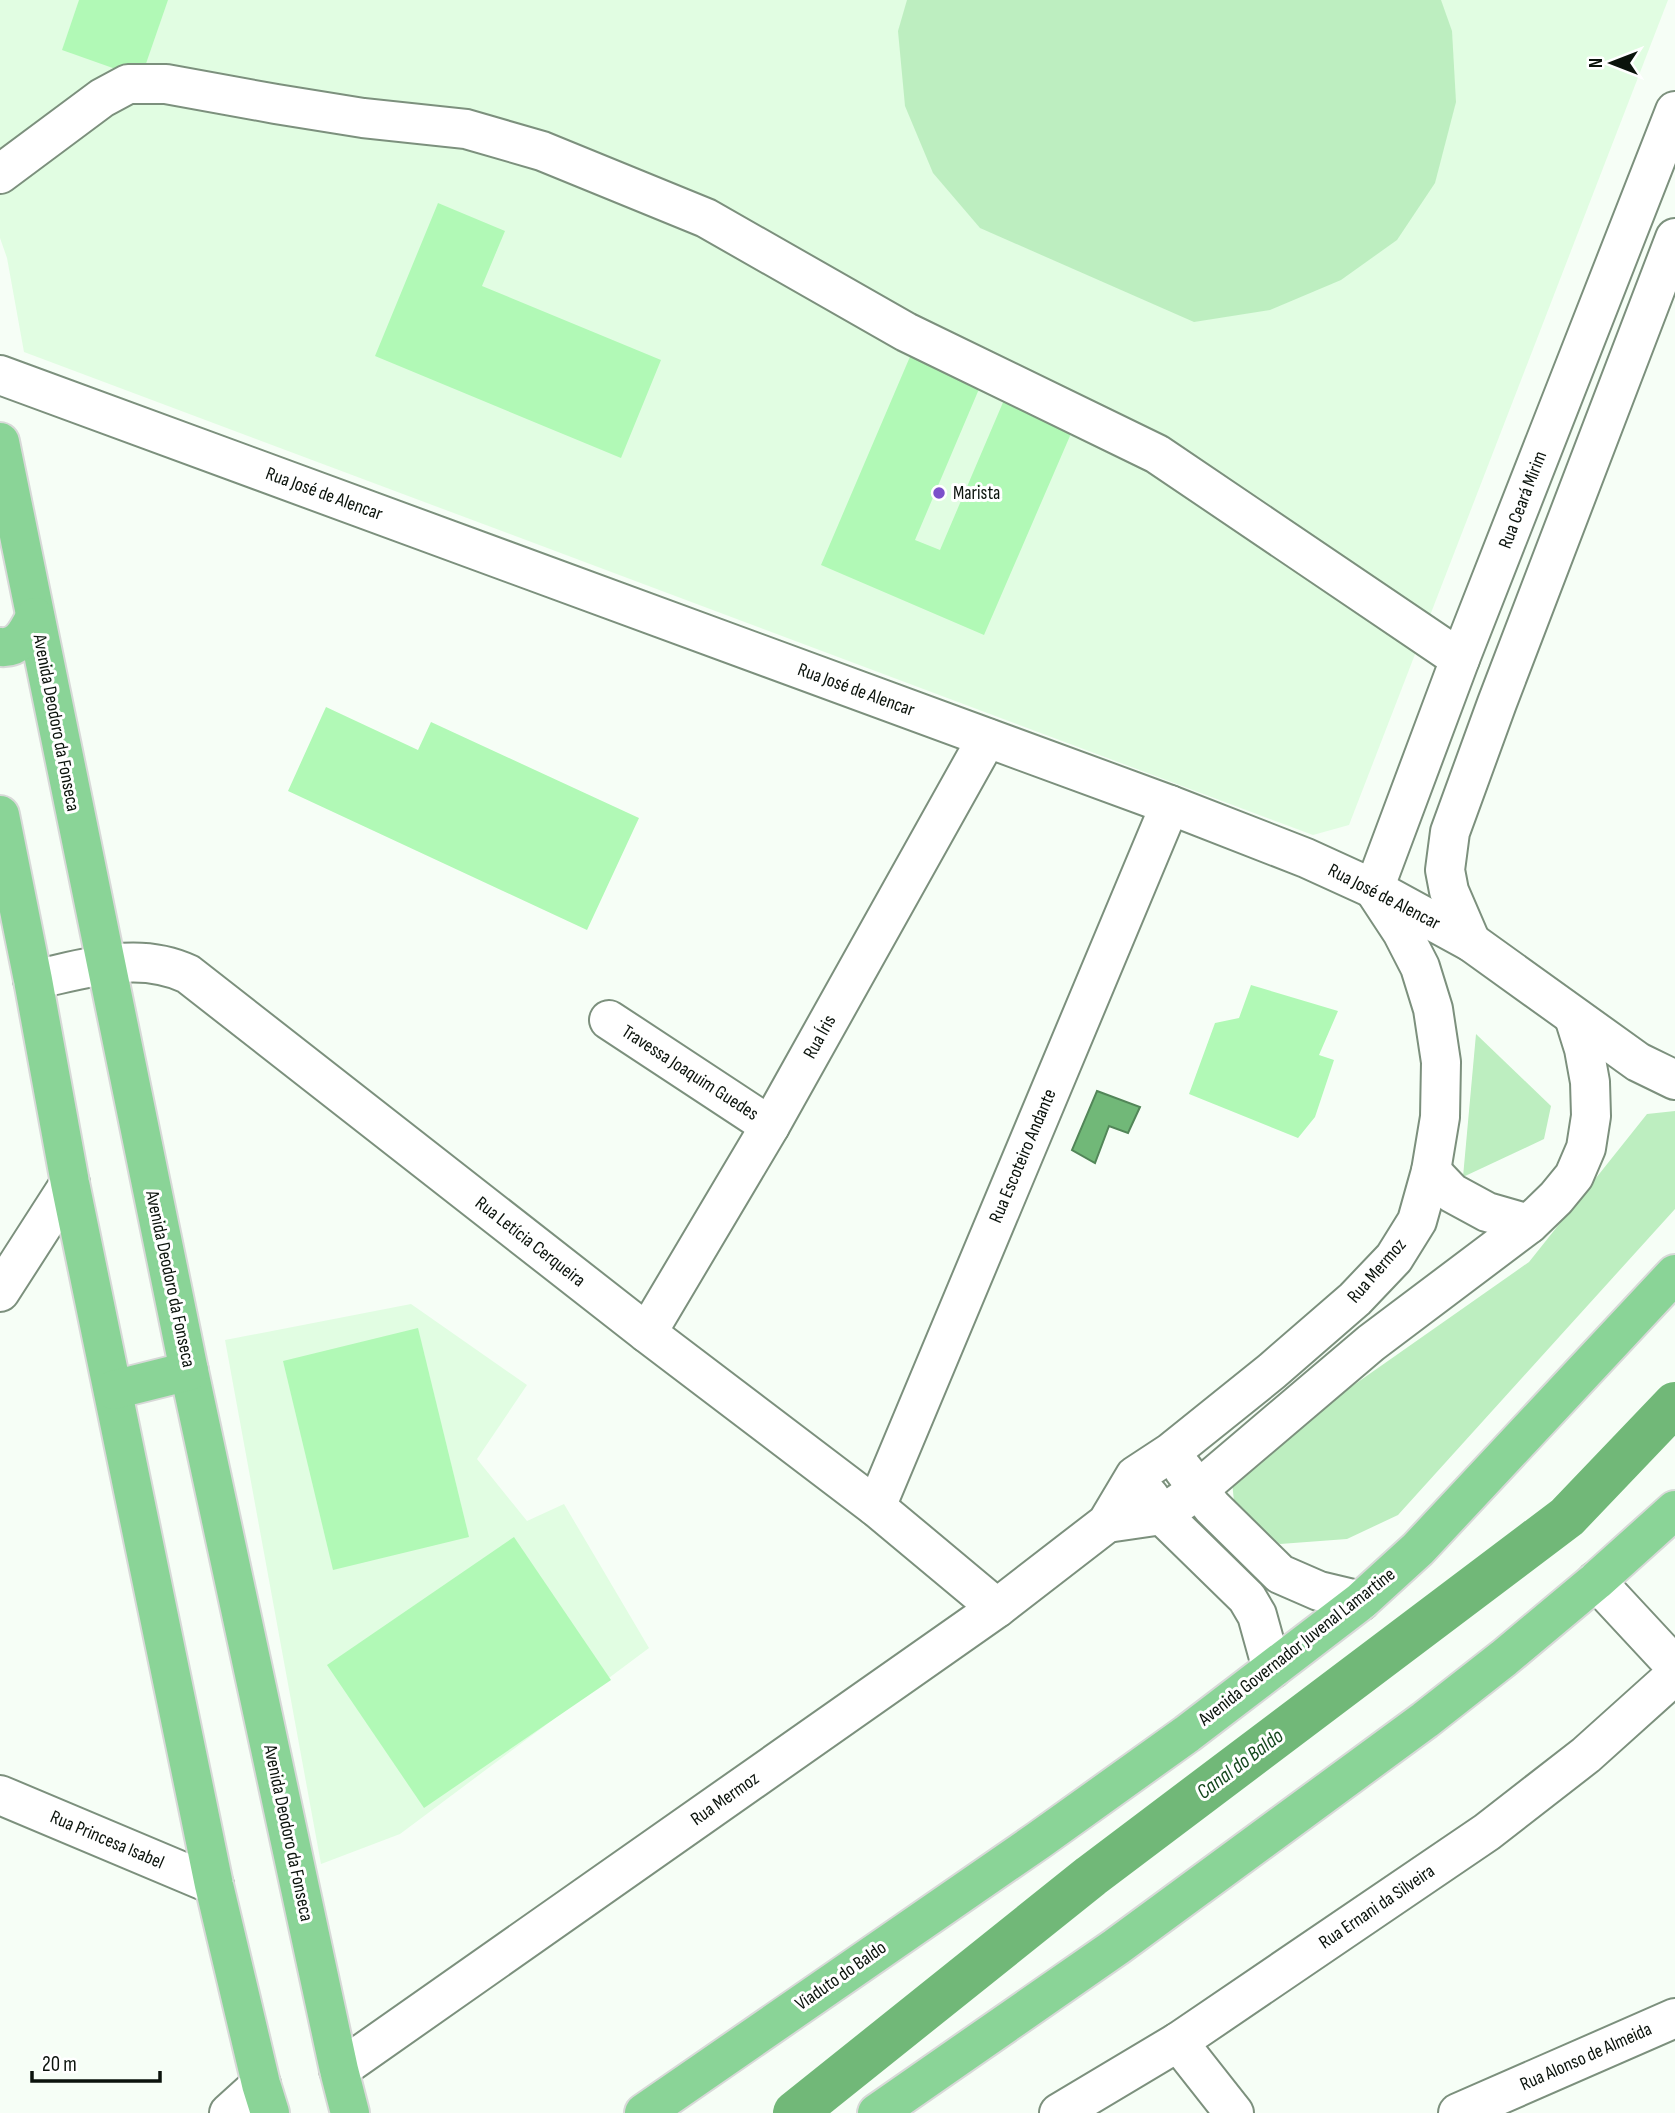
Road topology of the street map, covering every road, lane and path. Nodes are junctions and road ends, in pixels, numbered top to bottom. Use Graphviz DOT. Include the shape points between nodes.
graph roads {
  1 [pos="1675,111"];
  2 [pos="0,174"];
  3 [pos="1660,190"];
  4 [pos="1675,238"];
  5 [pos="0,375"];
  6 [pos="0,442"];
  7 [pos="35,617"];
  8 [pos="0,648"];
  9 [pos="1460,659"];
  10 [pos="987,738"];
  11 [pos="1170,805"];
  12 [pos="0,815"];
  13 [pos="1374,889"];
  14 [pos="1471,942"];
  15 [pos="106,965"];
  16 [pos="33,980"];
  17 [pos="1574,1017"];
  18 [pos="609,1020"];
  19 [pos="1675,1080"];
  20 [pos="770,1126"];
  21 [pos="1431,1171"];
  22 [pos="70,1183"];
  23 [pos="1529,1224"];
  24 [pos="1675,1274"];
  25 [pos="0,1292"];
  26 [pos="647,1333"];
  27 [pos="189,1371"];
  28 [pos="113,1390"];
  29 [pos="1170,1453"];
  30 [pos="1135,1476"];
  31 [pos="1199,1489"];
  32 [pos="876,1507"];
  33 [pos="1675,1510"];
  34 [pos="1162,1516"];
  35 [pos="1107,1523"];
  36 [pos="1595,1581"];
  37 [pos="1361,1601"];
  38 [pos="997,1608"];
  39 [pos="1675,1667"];
  40 [pos="1272,1670"];
  41 [pos="1675,1675"];
  42 [pos="0,1796"];
  43 [pos="1039,1840"];
  44 [pos="214,1885"];
  45 [pos="1675,2018"];
  46 [pos="1178,2042"];
  47 [pos="339,2070"];
  48 [pos="266,2098"];
  49 [pos="229,2113"];
  50 [pos="350,2113"];
  51 [pos="643,2113"];
  52 [pos="877,2113"];
  53 [pos="1059,2113"];
  54 [pos="1234,2113"];
  55 [pos="1458,2113"];
  1 -- 3 [label="street, Rua Ceará Mirim"];
  2 -- 9 [label="street" via="102,98 128,84 166,84 363,118 466,129 542,151 706,218 906,332 1157,454"];
  3 -- 9 [label="street, Rua Ceará Mirim"];
  4 -- 14 [label="street" via="1450,832 1445,870 1449,891"];
  5 -- 10 [label="street, Rua José de Alencar"];
  6 -- 7 [label="main road, Avenida Deodoro da Fonseca"];
  7 -- 8 [label="main road" via="24,638"];
  7 -- 15 [label="main road, Avenida Deodoro da Fonseca"];
  9 -- 13 [label="street, Rua Ceará Mirim"];
  10 -- 11 [label="street, Rua José de Alencar"];
  10 -- 20 [label="street, Rua Íris"];
  11 -- 13 [label="street, Rua José de Alencar"];
  11 -- 32 [label="street, Rua Escoteiro Andante"];
  12 -- 16 [label="main road"];
  13 -- 14 [label="street, Rua José de Alencar"];
  13 -- 21 [label="street, Rua Mermoz" via="1420,967 1433,1009 1441,1062 1440,1117"];
  14 -- 17 [label="street, Rua José de Alencar"];
  15 -- 16 [label="street, Rua Letícia Cerqueira"];
  15 -- 26 [label="street, Rua Letícia Cerqueira" via="161,963 188,974"];
  15 -- 27 [label="main road, Avenida Deodoro da Fonseca"];
  16 -- 22 [label="main road"];
  17 -- 19 [label="street, Rua José de Alencar" via="1638,1062"];
  17 -- 23 [label="street" via="1590,1082 1586,1147 1574,1176"];
  18 -- 20 [label="street, Travessa Joaquim Guedes"];
  20 -- 26 [label="street, Rua Íris"];
  21 -- 23 [label="street" via="1452,1193 1487,1212"];
  21 -- 29 [label="street, Rua Mermoz" via="1417,1221 1394,1258 1355,1300"];
  22 -- 25 [label="street"];
  22 -- 28 [label="main road"];
  23 -- 31 [label="street" via="1371,1343"];
  24 -- 37 [label="main road, Avenida Governador Juvenal Lamartine" via="1418,1549"];
  26 -- 32 [label="street, Rua Letícia Cerqueira"];
  27 -- 28 [label="main road"];
  27 -- 47 [label="main road, Avenida Deodoro da Fonseca"];
  28 -- 44 [label="main road"];
  29 -- 30 [label="street, Rua Mermoz"];
  29 -- 31 [label="street"];
  30 -- 34 [label="street"];
  30 -- 35 [label="street, Rua Mermoz"];
  31 -- 34 [label="street"];
  31 -- 37 [label="street" via="1280,1574 1319,1591"];
  32 -- 38 [label="street, Rua Letícia Cerqueira"];
  33 -- 36 [label="main road"];
  34 -- 35 [label="street"];
  34 -- 40 [label="street" via="1247,1598 1257,1615"];
  35 -- 38 [label="street, Rua Mermoz"];
  36 -- 39 [label="street"];
  36 -- 52 [label="main road" via="1425,1720 1116,1947"];
  37 -- 40 [label="main road, Avenida Governador Juvenal Lamartine"];
  38 -- 47 [label="street, Rua Mermoz"];
  40 -- 43 [label="main road, Avenida Governador Juvenal Lamartine"];
  41 -- 46 [label="street, Rua Ernani da Silveira" via="1586,1755 1487,1832"];
  42 -- 44 [label="street, Rua Princesa Isabel"];
  43 -- 51 [label="main road, Viaduto do Baldo"];
  44 -- 48 [label="main road"];
  45 -- 55 [label="street, Rua Alonso de Almeida"];
  46 -- 53 [label="street, Rua Ernani da Silveira"];
  46 -- 54 [label="street"];
  47 -- 50 [label="main road, Avenida Deodoro da Fonseca"];
  48 -- 49 [label="street"];
}
